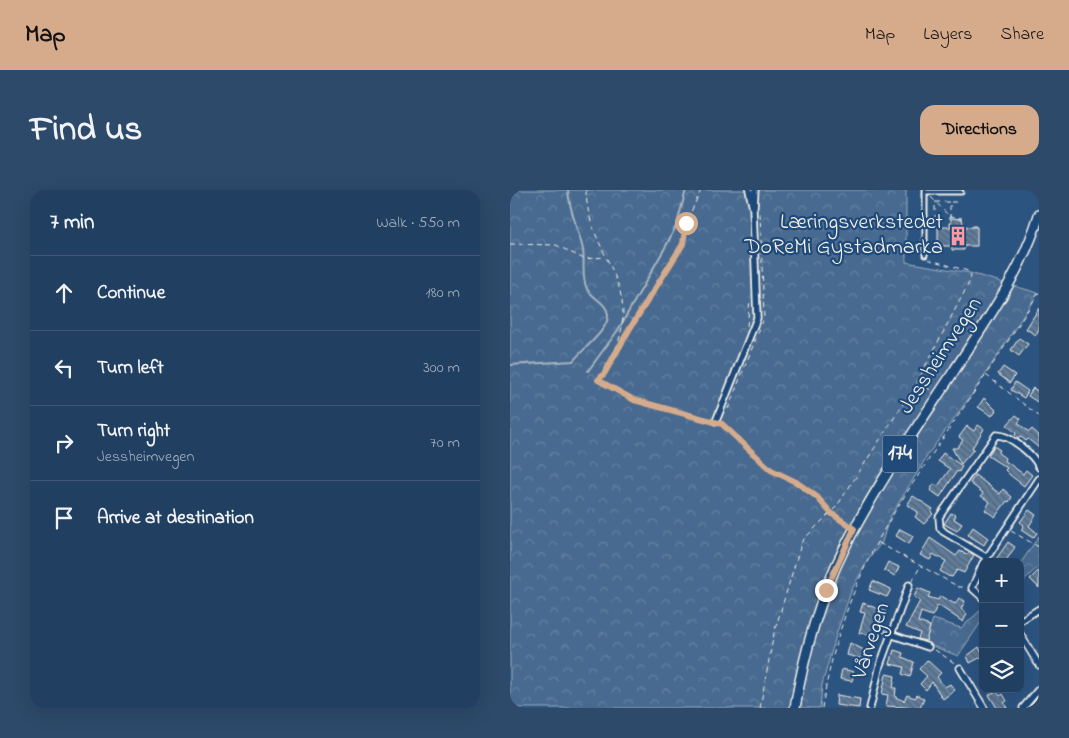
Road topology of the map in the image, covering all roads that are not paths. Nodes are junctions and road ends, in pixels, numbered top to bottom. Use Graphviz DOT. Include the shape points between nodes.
graph roads {
  1 [pos="749,190"];
  2 [pos="755,190"];
  3 [pos="925,191"];
  4 [pos="961,192"];
  5 [pos="753,209"];
  6 [pos="1039,215"];
  7 [pos="926,255"];
  8 [pos="716,421"];
  9 [pos="1039,467"];
  10 [pos="1039,479"];
  11 [pos="980,558"];
  12 [pos="986,558"];
  13 [pos="979,572"];
  14 [pos="909,585"];
  15 [pos="979,594"];
  16 [pos="1039,609"];
  17 [pos="1024,618"];
  18 [pos="890,634"];
  19 [pos="1024,641"];
  20 [pos="928,647"];
  21 [pos="1039,665"];
  22 [pos="960,668"];
  23 [pos="1039,689"];
  24 [pos="1027,706"];
  25 [pos="795,708"];
  26 [pos="870,708"];
  27 [pos="984,708"];
  1 -- 5 [label="street"];
  2 -- 5 [label="street"];
  3 -- 4 [label="lane"];
  3 -- 7 [label="lane"];
  5 -- 8 [label="street" via="757,318"];
  6 -- 25 [label="main road, Jessheimvegen / 174" via="1014,276 854,529 818,612"];
  9 -- 11 [label="street" via="1007,437 996,435 938,516 944,532"];
  10 -- 12 [label="street"];
  13 -- 15 [label="street" via="972,588"];
  14 -- 18 [label="street, Vårvegen"];
  16 -- 17 [label="street"];
  18 -- 20 [label="street"];
  18 -- 26 [label="street, Vårvegen"];
  19 -- 21 [label="street"];
  22 -- 27 [label="street"];
  23 -- 24 [label="street"];
}
